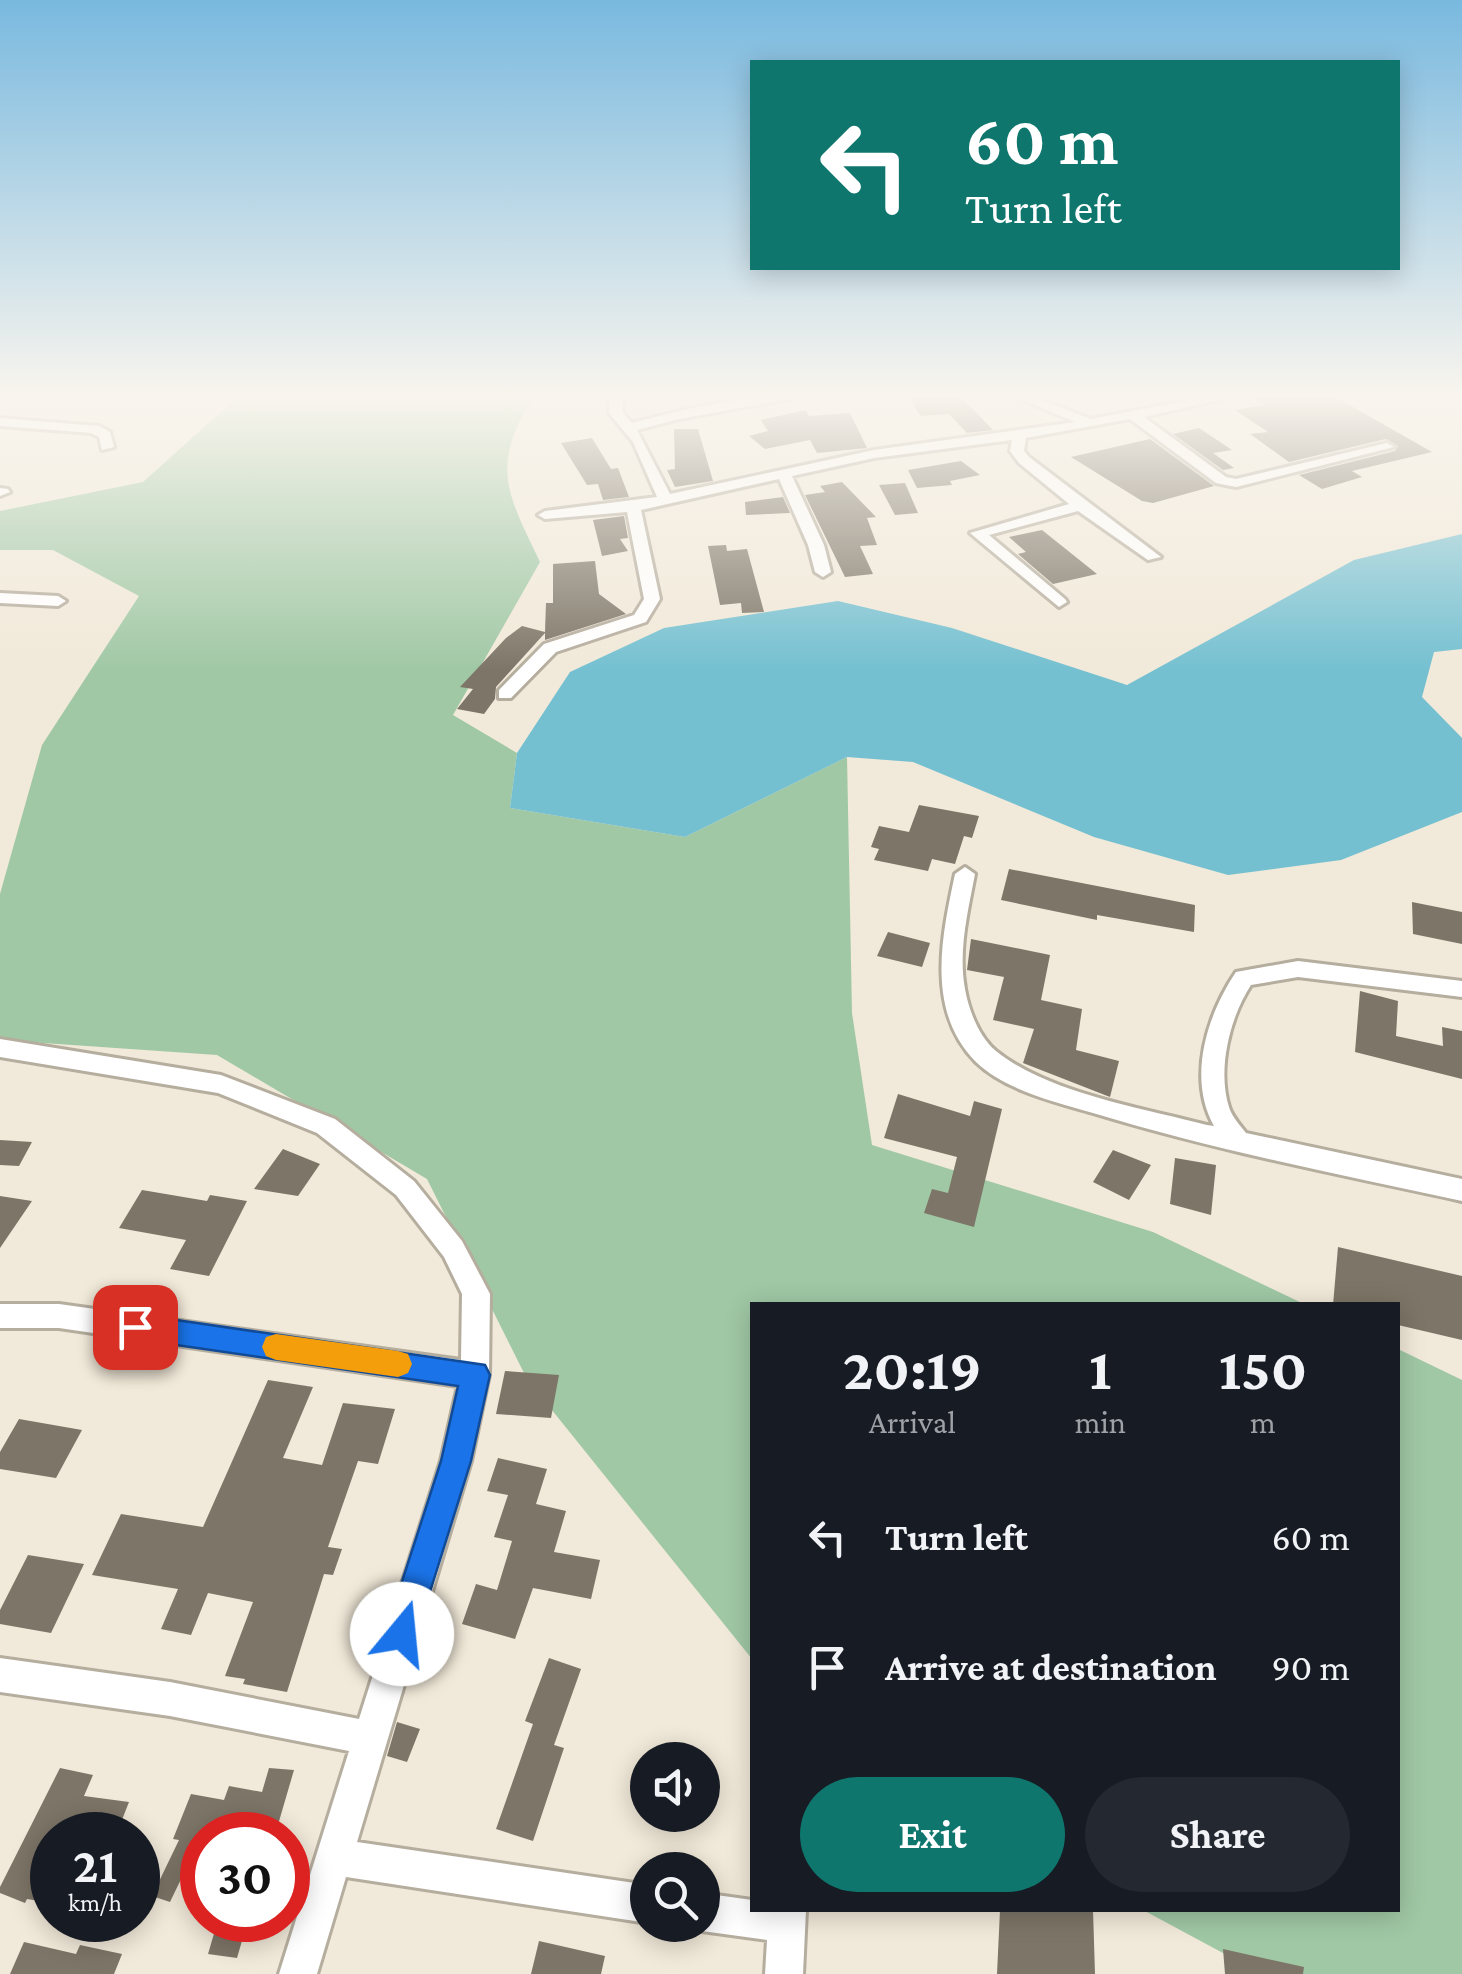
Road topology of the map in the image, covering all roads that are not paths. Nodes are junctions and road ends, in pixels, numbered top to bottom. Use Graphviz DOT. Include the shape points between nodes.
graph roads {
  1 [pos="658,487"];
  2 [pos="716,487"];
  3 [pos="790,487"];
  4 [pos="1057,487"];
  5 [pos="664,499"];
  6 [pos="632,506"];
  7 [pos="1080,506"];
  8 [pos="545,514"];
  9 [pos="1153,558"];
  10 [pos="823,572"];
  11 [pos="0,598"];
  12 [pos="58,601"];
  13 [pos="1059,602"];
  14 [pos="504,694"];
  15 [pos="965,874"];
  16 [pos="1462,989"];
  17 [pos="0,1048"];
  18 [pos="1236,1138"];
  19 [pos="1462,1190"];
  20 [pos="0,1316"];
  21 [pos="475,1375"];
  22 [pos="0,1674"];
  23 [pos="369,1738"];
  24 [pos="333,1858"];
  25 [pos="630,1901"];
  26 [pos="720,1913"];
  27 [pos="788,1917"];
  28 [pos="298,1974"];
  29 [pos="784,1974"];
  1 -- 5 [label="street"];
  2 -- 5 [label="street"];
  3 -- 10 [label="street"];
  4 -- 7 [label="street"];
  5 -- 6 [label="street"];
  6 -- 8 [label="street"];
  6 -- 14 [label="street" via="652,599 640,618 550,648"];
  7 -- 9 [label="street"];
  7 -- 13 [label="street" via="978,533"];
  11 -- 12 [label="street"];
  15 -- 18 [label="street" via="950,980 984,1055 1020,1080 1081,1102"];
  16 -- 18 [label="street" via="1298,969 1244,978 1221,1031 1213,1084 1219,1112"];
  17 -- 21 [label="street" via="221,1084 326,1126 404,1188 453,1249 476,1294"];
  18 -- 19 [label="street"];
  20 -- 21 [label="street" via="59,1316"];
  21 -- 23 [label="street" via="456,1461"];
  22 -- 23 [label="street"];
  23 -- 24 [label="street"];
  24 -- 25 [label="street"];
  24 -- 28 [label="street"];
  26 -- 27 [label="street"];
  27 -- 29 [label="street"];
}
